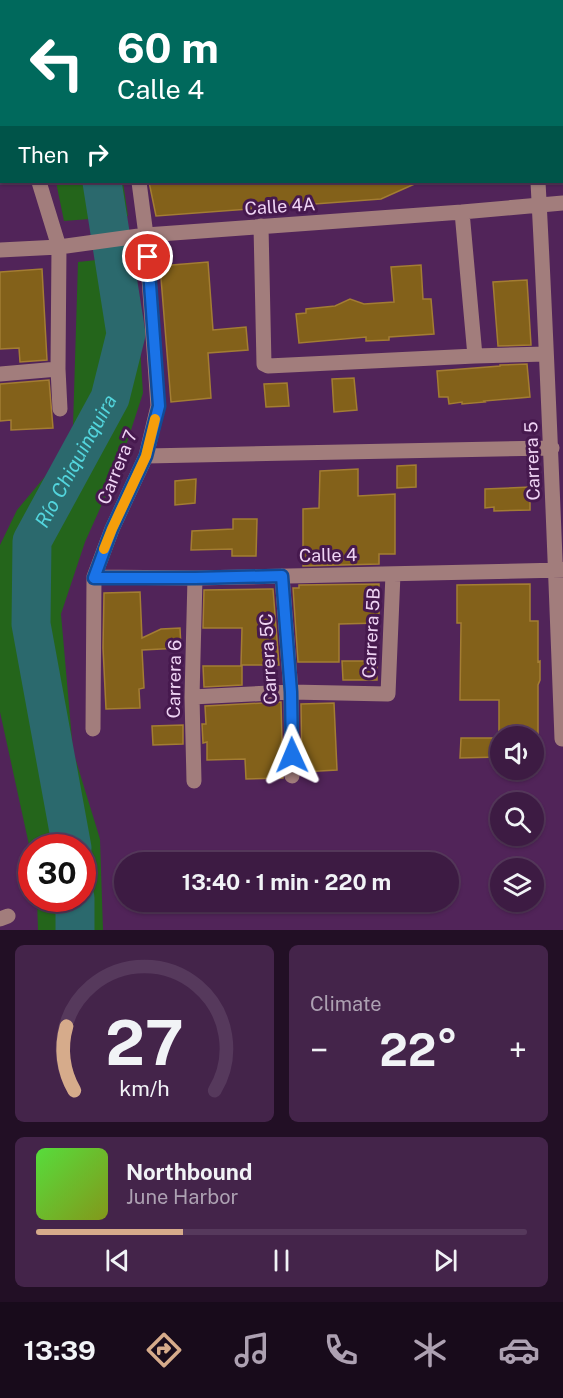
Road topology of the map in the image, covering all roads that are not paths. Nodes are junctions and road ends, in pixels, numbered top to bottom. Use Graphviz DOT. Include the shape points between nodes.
graph roads {
  1 [pos="39,183"];
  2 [pos="139,183"];
  3 [pos="538,183"];
  4 [pos="563,203"];
  5 [pos="540,205"];
  6 [pos="462,212"];
  7 [pos="261,226"];
  8 [pos="146,235"];
  9 [pos="59,247"];
  10 [pos="0,250"];
  11 [pos="546,354"];
  12 [pos="475,356"];
  13 [pos="58,369"];
  14 [pos="0,374"];
  15 [pos="60,409"];
  16 [pos="552,448"];
  17 [pos="146,456"];
  18 [pos="559,570"];
  19 [pos="393,574"];
  20 [pos="282,576"];
  21 [pos="94,578"];
  22 [pos="195,578"];
  23 [pos="291,692"];
  24 [pos="192,696"];
  25 [pos="562,711"];
  26 [pos="93,729"];
  27 [pos="562,739"];
  28 [pos="292,776"];
  29 [pos="194,781"];
  1 -- 9 [label="street"];
  2 -- 8 [label="street, Carrera 7"];
  3 -- 5 [label="street, Carrera 5"];
  4 -- 5 [label="street, Calle 4A"];
  5 -- 6 [label="street, Calle 4A"];
  5 -- 11 [label="street, Carrera 5"];
  6 -- 7 [label="street, Calle 4A"];
  6 -- 12 [label="street"];
  7 -- 8 [label="street, Calle 4A"];
  7 -- 12 [label="street" via="264,363 268,366"];
  8 -- 9 [label="street, Calle 4A"];
  8 -- 17 [label="street, Carrera 7" via="159,406"];
  9 -- 10 [label="street, Calle 4A"];
  9 -- 13 [label="street"];
  11 -- 12 [label="street"];
  11 -- 16 [label="street, Carrera 5"];
  13 -- 14 [label="street"];
  13 -- 15 [label="street"];
  16 -- 17 [label="street"];
  16 -- 18 [label="street, Carrera 5"];
  17 -- 21 [label="street, Carrera 7"];
  18 -- 19 [label="street, Calle 4"];
  18 -- 25 [label="street, Carrera 5"];
  19 -- 20 [label="street, Calle 4"];
  19 -- 23 [label="street, Carrera 5B" via="388,694"];
  20 -- 22 [label="street, Calle 4"];
  20 -- 23 [label="street, Carrera 5C"];
  21 -- 22 [label="street, Calle 4"];
  21 -- 26 [label="street, Carrera 7"];
  22 -- 24 [label="street, Carrera 6"];
  23 -- 24 [label="street"];
  23 -- 28 [label="street, Carrera 5C"];
  24 -- 29 [label="street, Carrera 6"];
  25 -- 27 [label="street, Carrera 5"];
}
